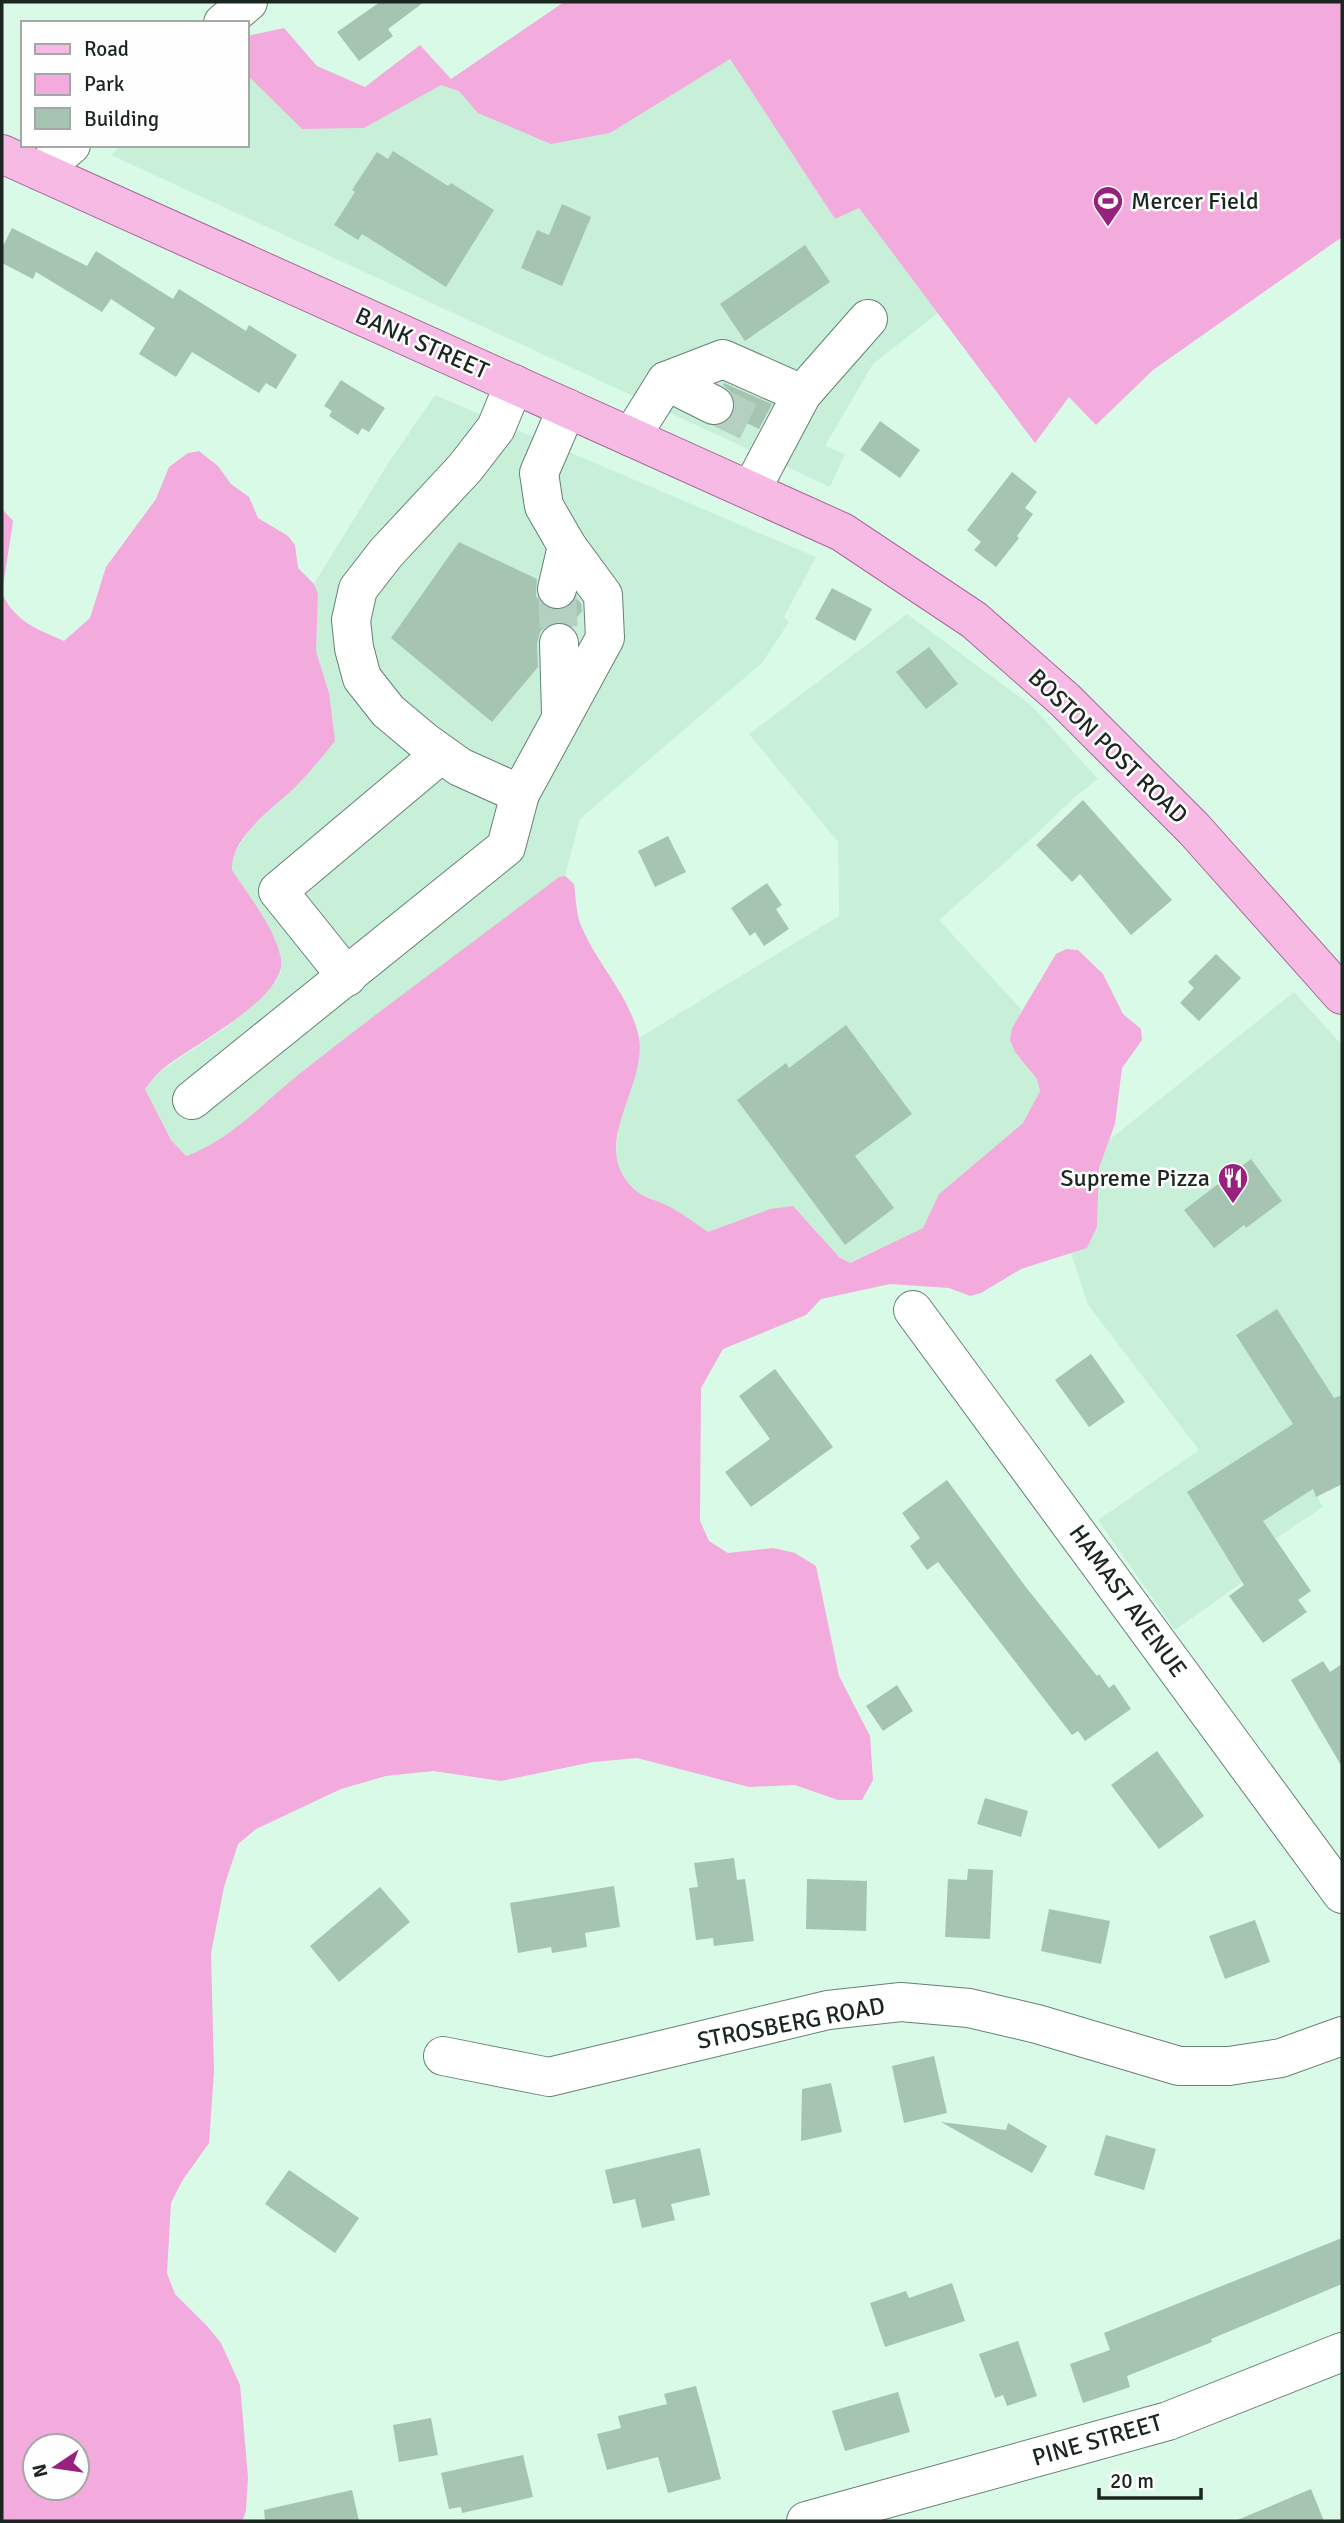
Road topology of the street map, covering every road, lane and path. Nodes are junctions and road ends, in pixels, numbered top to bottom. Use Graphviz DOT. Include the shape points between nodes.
graph roads {
  1 [pos="248,2"];
  2 [pos="225,21"];
  3 [pos="69,147"];
  4 [pos="2,154"];
  5 [pos="40,171"];
  6 [pos="868,319"];
  7 [pos="666,381"];
  8 [pos="514,384"];
  9 [pos="802,394"];
  10 [pos="714,405"];
  11 [pos="567,408"];
  12 [pos="631,437"];
  13 [pos="751,490"];
  14 [pos="842,532"];
  15 [pos="567,546"];
  16 [pos="557,589"];
  17 [pos="559,643"];
  18 [pos="561,715"];
  19 [pos="441,754"];
  20 [pos="520,794"];
  21 [pos="347,977"];
  22 [pos="1342,995"];
  23 [pos="192,1100"];
  24 [pos="914,1310"];
  25 [pos="1342,1894"];
  26 [pos="1342,2036"];
  27 [pos="443,2056"];
  28 [pos="1342,2352"];
  29 [pos="806,2521"];
  1 -- 2 [label="street"];
  3 -- 5 [label="street"];
  4 -- 5 [label="main road, BANK STREET"];
  5 -- 8 [label="main road, BANK STREET"];
  6 -- 9 [label="street"];
  7 -- 9 [label="street" via="723,359"];
  7 -- 10 [label="street"];
  7 -- 12 [label="street"];
  8 -- 11 [label="main road, BANK STREET"];
  8 -- 19 [label="street" via="496,428 358,589 351,620 362,678 388,711"];
  9 -- 13 [label="street" via="772,433"];
  11 -- 12 [label="main road, BANK STREET"];
  11 -- 15 [label="street" via="539,473 544,506"];
  12 -- 13 [label="main road, BANK STREET"];
  13 -- 14 [label="main road, BANK STREET"];
  14 -- 22 [label="main road, BOSTON POST ROAD" via="974,620 1065,700 1194,829"];
  15 -- 16 [label="street"];
  15 -- 18 [label="street" via="603,595 605,638"];
  17 -- 18 [label="street"];
  18 -- 20 [label="street"];
  19 -- 20 [label="street" via="460,768"];
  19 -- 21 [label="street" via="278,891"];
  20 -- 21 [label="street" via="506,847"];
  21 -- 23 [label="street"];
  24 -- 25 [label="street, HAMAST AVENUE"];
  26 -- 27 [label="street, STROSBERG ROAD" via="1281,2058 1229,2066 1179,2066 969,2008 901,2002 828,2011 549,2077"];
  28 -- 29 [label="street, PINE STREET" via="1168,2421"];
}
